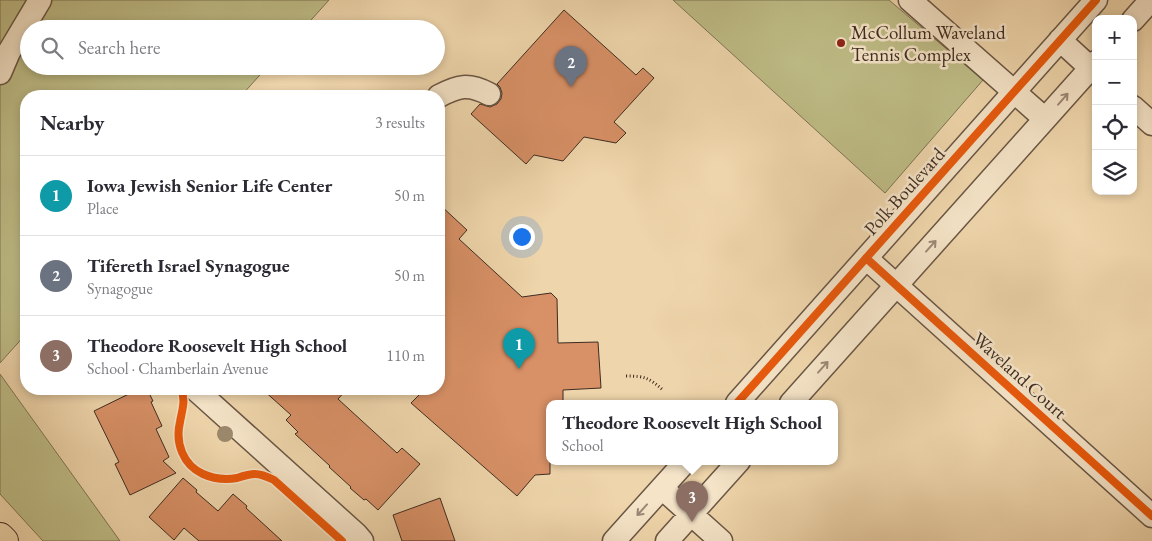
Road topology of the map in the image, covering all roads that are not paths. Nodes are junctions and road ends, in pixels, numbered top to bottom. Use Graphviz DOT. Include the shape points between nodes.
graph roads {
  1 [pos="40,0"];
  2 [pos="910,0"];
  3 [pos="1096,0"];
  4 [pos="1151,0"];
  5 [pos="1137,16"];
  6 [pos="28,20"];
  7 [pos="20,34"];
  8 [pos="1060,40"];
  9 [pos="1092,65"];
  10 [pos="1092,69"];
  11 [pos="0,73"];
  12 [pos="1014,91"];
  13 [pos="445,93"];
  14 [pos="488,94"];
  15 [pos="1137,111"];
  16 [pos="1046,119"];
  17 [pos="1152,124"];
  18 [pos="866,258"];
  19 [pos="896,285"];
  20 [pos="202,395"];
  21 [pos="740,400"];
  22 [pos="794,400"];
  23 [pos="682,465"];
  24 [pos="735,465"];
  25 [pos="662,488"];
  26 [pos="691,514"];
  27 [pos="1152,516"];
  28 [pos="0,537"];
  29 [pos="4,541"];
  30 [pos="362,541"];
  31 [pos="614,541"];
  32 [pos="667,541"];
  33 [pos="721,541"];
  1 -- 6 [label="street"];
  2 -- 12 [label="street"];
  3 -- 8 [label="street, Polk Boulevard"];
  4 -- 5 [label="street"];
  7 -- 11 [label="street"];
  8 -- 9 [label="street"];
  8 -- 12 [label="street, Polk Boulevard"];
  16 -- 10 [label="street, one-way"];
  12 -- 16 [label="street"];
  12 -- 18 [label="street, Polk Boulevard"];
  13 -- 14 [label="street" via="465,87"];
  15 -- 17 [label="street"];
  19 -- 16 [label="street, one-way"];
  18 -- 19 [label="street, Waveland Court"];
  18 -- 21 [label="street, Polk Boulevard"];
  22 -- 19 [label="street, one-way"];
  19 -- 27 [label="street, Waveland Court"];
  20 -- 30 [label="street"];
  23 -- 25 [label="street"];
  24 -- 26 [label="street"];
  25 -- 26 [label="street"];
  25 -- 31 [label="street, one-way"];
  26 -- 32 [label="street"];
  26 -- 33 [label="street"];
  28 -- 29 [label="highway"];
}
